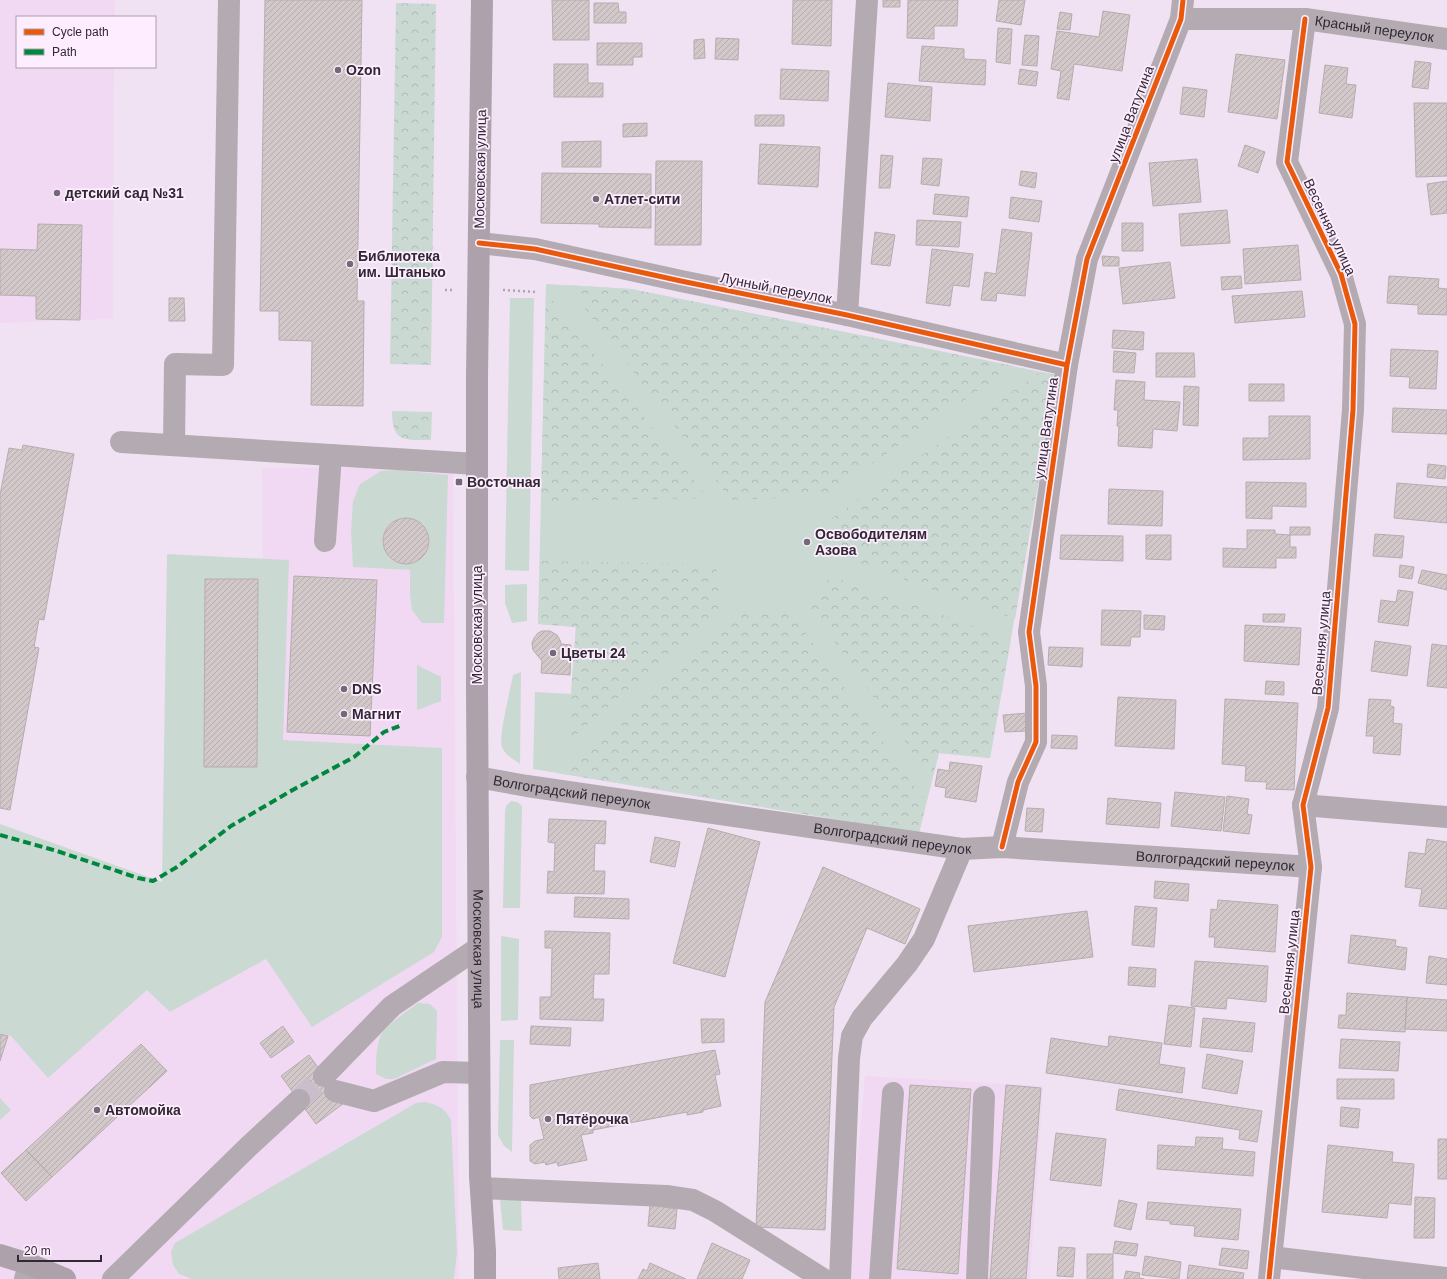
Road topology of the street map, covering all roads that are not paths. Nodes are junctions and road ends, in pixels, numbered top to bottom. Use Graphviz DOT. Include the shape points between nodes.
graph roads {
  1 [pos="229,0"];
  2 [pos="482,0"];
  3 [pos="867,0"];
  4 [pos="1182,9"];
  5 [pos="1305,19"];
  6 [pos="1447,39"];
  7 [pos="479,243"];
  8 [pos="847,315"];
  9 [pos="1067,365"];
  10 [pos="121,442"];
  11 [pos="174,445"];
  12 [pos="331,455"];
  13 [pos="477,464"];
  14 [pos="325,541"];
  15 [pos="477,777"];
  16 [pos="1303,805"];
  17 [pos="1447,817"];
  18 [pos="1002,847"];
  19 [pos="962,849"];
  20 [pos="1311,867"];
  21 [pos="478,948"];
  22 [pos="479,1073"];
  23 [pos="893,1093"];
  24 [pos="984,1098"];
  25 [pos="299,1100"];
  26 [pos="480,1188"];
  27 [pos="485,1251"];
  28 [pos="0,1255"];
  29 [pos="1271,1257"];
  30 [pos="27,1271"];
  31 [pos="1447,1278"];
  32 [pos="65,1279"];
  33 [pos="113,1279"];
  34 [pos="477,1279"];
  35 [pos="485,1279"];
  36 [pos="491,1279"];
  37 [pos="823,1279"];
  38 [pos="840,1279"];
  39 [pos="880,1279"];
  40 [pos="976,1279"];
  41 [pos="1269,1279"];
  1 -- 11 [label="street" via="223,364 175,364"];
  2 -- 7 [label="main road, Московская улица"];
  3 -- 8 [label="street"];
  4 -- 5 [label="street, Красный переулок"];
  4 -- 9 [label="street, улица Ватутина" via="1087,259"];
  5 -- 6 [label="street, Красный переулок"];
  5 -- 16 [label="street, Весенняя улица" via="1287,162 1342,274 1355,324 1353,410 1328,708"];
  7 -- 8 [label="street, Лунный переулок" via="535,249 681,282"];
  7 -- 13 [label="main road, Московская улица"];
  8 -- 9 [label="street, Лунный переулок"];
  9 -- 18 [label="street, улица Ватутина" via="1029,632 1036,686 1036,742 1018,782"];
  10 -- 11 [label="street"];
  11 -- 12 [label="street"];
  12 -- 13 [label="street"];
  12 -- 14 [label="street"];
  13 -- 15 [label="main road, Московская улица"];
  15 -- 19 [label="street, Волгоградский переулок"];
  15 -- 21 [label="main road, Московская улица"];
  16 -- 17 [label="street"];
  16 -- 20 [label="street, Весенняя улица"];
  18 -- 19 [label="street, Волгоградский переулок"];
  18 -- 20 [label="street, Волгоградский переулок"];
  19 -- 38 [label="street" via="924,939 907,964 862,1018 852,1036"];
  20 -- 29 [label="street, Весенняя улица"];
  21 -- 22 [label="main road, Московская улица"];
  21 -- 22 [label="street" via="392,1006 330,1083 374,1101 443,1072"];
  22 -- 26 [label="main road, Московская улица"];
  23 -- 39 [label="street"];
  24 -- 40 [label="street"];
  25 -- 33 [label="street"];
  26 -- 27 [label="main road, Московская улица"];
  26 -- 37 [label="street" via="666,1196 693,1200 715,1211"];
  27 -- 34 [label="main road"];
  27 -- 35 [label="main road, Московская улица"];
  27 -- 36 [label="main road, Московская улица"];
  28 -- 30 [label="main road"];
  29 -- 31 [label="street"];
  29 -- 41 [label="street, Весенняя улица"];
  30 -- 32 [label="main road"];
}
